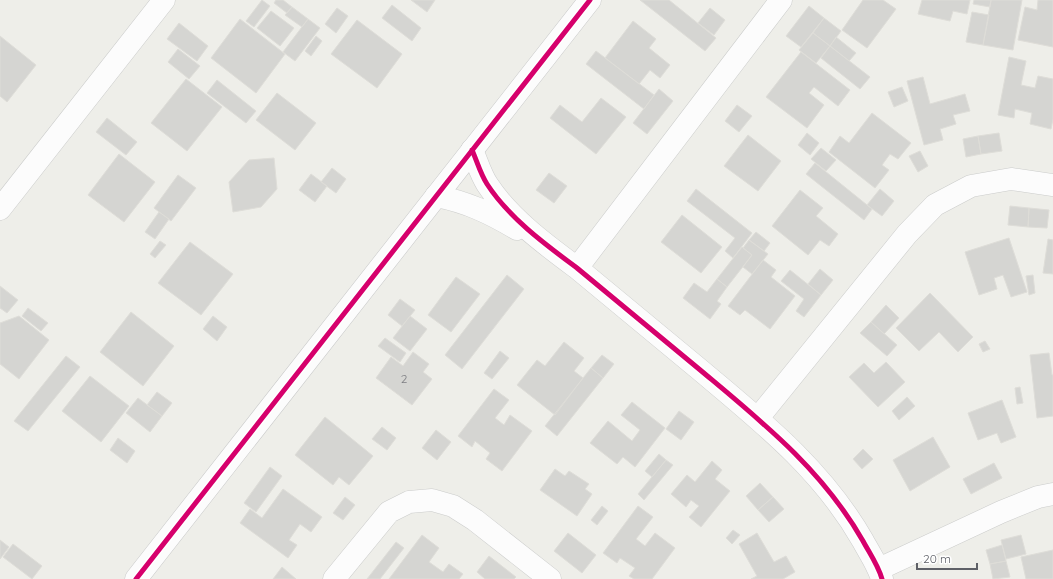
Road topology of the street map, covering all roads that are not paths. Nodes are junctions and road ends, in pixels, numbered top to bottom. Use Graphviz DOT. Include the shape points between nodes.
graph roads {
  1 [pos="164,0"];
  2 [pos="590,0"];
  3 [pos="781,0"];
  4 [pos="472,150"];
  5 [pos="1053,185"];
  6 [pos="436,196"];
  7 [pos="1,207"];
  8 [pos="551,249"];
  9 [pos="577,268"];
  10 [pos="758,418"];
  11 [pos="1053,494"];
  12 [pos="880,574"];
  13 [pos="136,579"];
  14 [pos="334,579"];
  15 [pos="550,579"];
  1 -- 7 [label="street"];
  2 -- 4 [label="street"];
  3 -- 9 [label="street"];
  4 -- 6 [label="street"];
  4 -- 8 [label="street" via="487,183 508,211"];
  5 -- 10 [label="street" via="1011,179 971,186 935,205 907,234"];
  6 -- 8 [label="street" via="486,212"];
  6 -- 13 [label="street"];
  8 -- 9 [label="street"];
  9 -- 10 [label="street"];
  10 -- 12 [label="street" via="794,451 827,487 855,527"];
  11 -- 12 [label="street" via="1038,497 1001,512"];
  14 -- 15 [label="street" via="389,512 410,502 432,500 453,506 475,520"];
}
